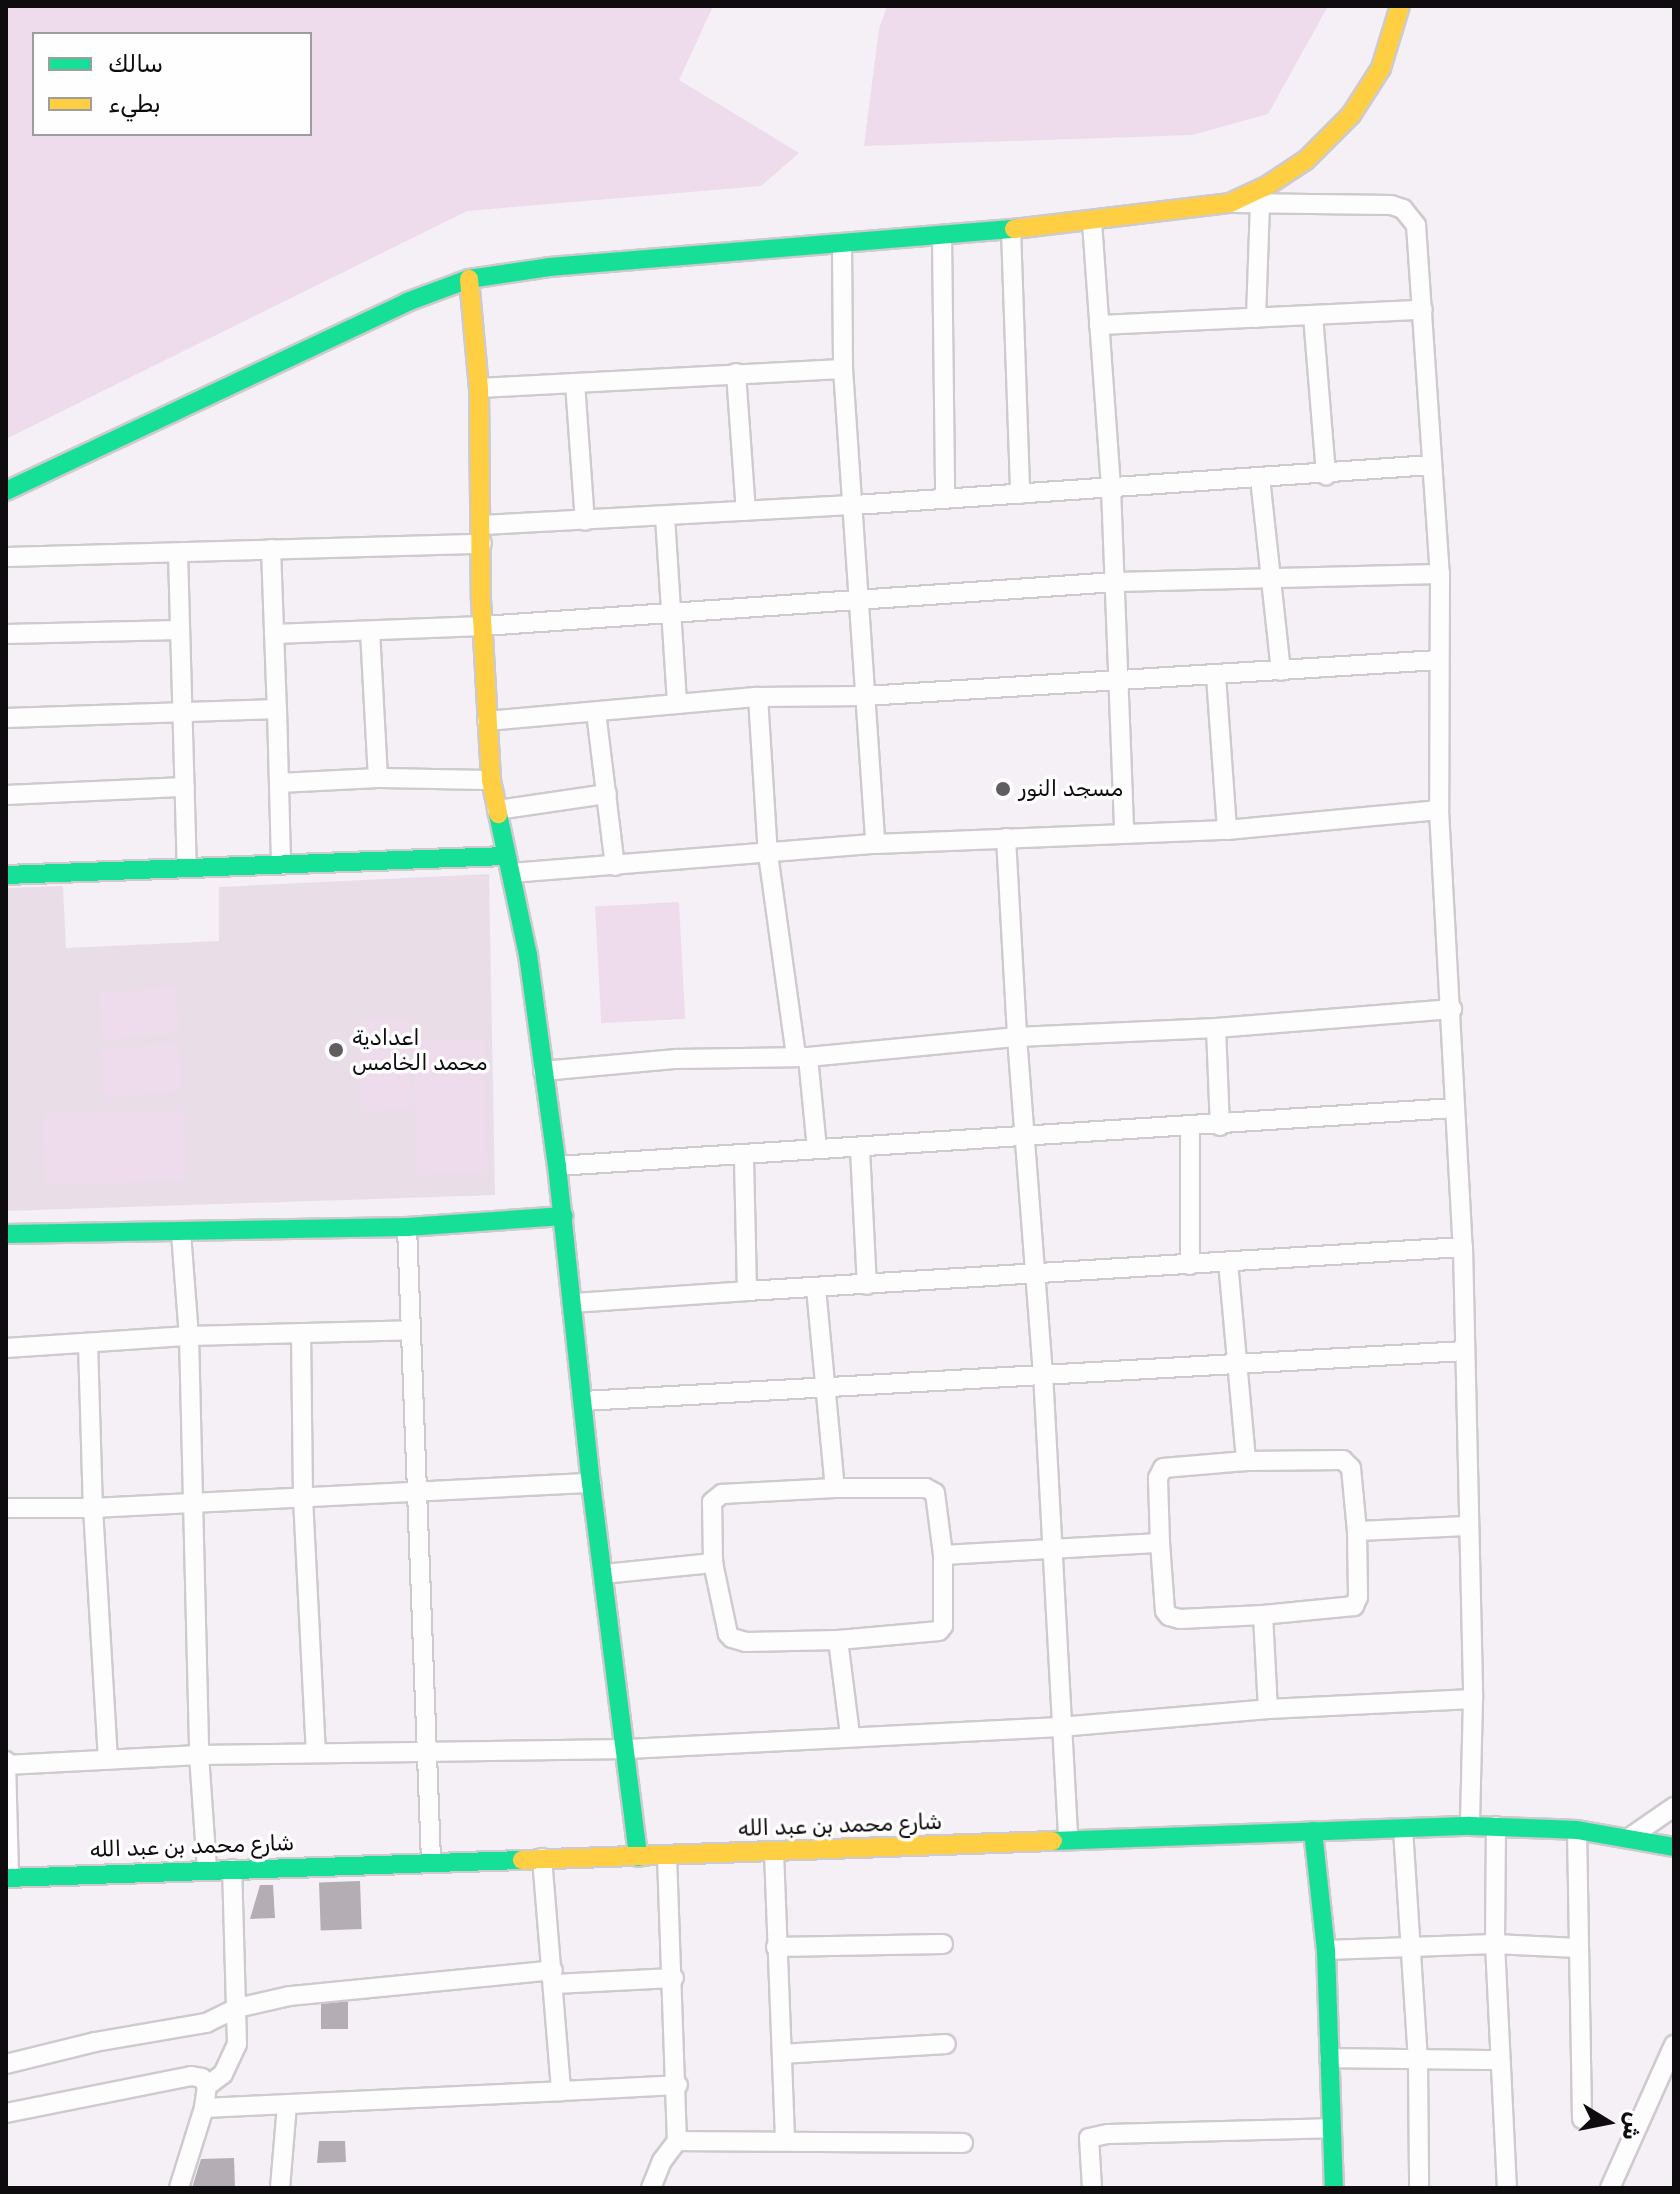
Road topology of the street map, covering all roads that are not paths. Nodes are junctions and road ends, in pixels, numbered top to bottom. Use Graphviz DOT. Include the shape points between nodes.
graph roads {
  1 [pos="1400,6"];
  2 [pos="1230,203"];
  3 [pos="1260,206"];
  4 [pos="1092,222"];
  5 [pos="1011,230"];
  6 [pos="942,237"];
  7 [pos="842,246"];
  8 [pos="469,279"];
  9 [pos="1423,310"];
  10 [pos="1313,316"];
  11 [pos="1256,318"];
  12 [pos="1099,325"];
  13 [pos="843,369"];
  14 [pos="736,373"];
  15 [pos="575,383"];
  16 [pos="479,388"];
  17 [pos="1431,465"];
  18 [pos="1326,475"];
  19 [pos="1260,478"];
  20 [pos="1111,488"];
  21 [pos="6,491"];
  22 [pos="1020,494"];
  23 [pos="945,498"];
  24 [pos="855,505"];
  25 [pos="746,511"];
  26 [pos="665,517"];
  27 [pos="585,521"];
  28 [pos="482,534"];
  29 [pos="271,549"];
  30 [pos="178,553"];
  31 [pos="6,557"];
  32 [pos="1440,574"];
  33 [pos="1269,575"];
  34 [pos="1115,582"];
  35 [pos="860,602"];
  36 [pos="671,613"];
  37 [pos="483,626"];
  38 [pos="180,630"];
  39 [pos="370,631"];
  40 [pos="6,634"];
  41 [pos="274,634"];
  42 [pos="1439,660"];
  43 [pos="1281,671"];
  44 [pos="1216,676"];
  45 [pos="1120,680"];
  46 [pos="865,696"];
  47 [pos="758,697"];
  48 [pos="677,703"];
  49 [pos="277,709"];
  50 [pos="183,710"];
  51 [pos="596,712"];
  52 [pos="6,718"];
  53 [pos="487,721"];
  54 [pos="378,778"];
  55 [pos="491,780"];
  56 [pos="279,783"];
  57 [pos="185,787"];
  58 [pos="607,794"];
  59 [pos="6,795"];
  60 [pos="497,810"];
  61 [pos="1439,810"];
  62 [pos="1227,830"];
  63 [pos="1124,834"];
  64 [pos="1006,838"];
  65 [pos="875,844"];
  66 [pos="768,854"];
  67 [pos="509,864"];
  68 [pos="281,865"];
  69 [pos="615,866"];
  70 [pos="187,867"];
  71 [pos="6,875"];
  72 [pos="1452,1009"];
  73 [pos="1216,1028"];
  74 [pos="1017,1037"];
  75 [pos="802,1057"];
  76 [pos="543,1071"];
  77 [pos="1454,1108"];
  78 [pos="1190,1126"];
  79 [pos="1220,1126"];
  80 [pos="1026,1138"];
  81 [pos="817,1149"];
  82 [pos="860,1149"];
  83 [pos="744,1155"];
  84 [pos="557,1166"];
  85 [pos="564,1216"];
  86 [pos="407,1227"];
  87 [pos="181,1233"];
  88 [pos="6,1234"];
  89 [pos="1463,1247"];
  90 [pos="1228,1262"];
  91 [pos="1190,1265"];
  92 [pos="1034,1275"];
  93 [pos="867,1285"];
  94 [pos="816,1288"];
  95 [pos="747,1291"];
  96 [pos="573,1303"];
  97 [pos="411,1330"];
  98 [pos="301,1333"];
  99 [pos="189,1336"];
  100 [pos="88,1343"];
  101 [pos="6,1348"];
  102 [pos="1465,1351"];
  103 [pos="1238,1362"];
  104 [pos="1043,1373"];
  105 [pos="826,1386"];
  106 [pos="584,1401"];
  107 [pos="1246,1461"];
  108 [pos="591,1483"];
  109 [pos="835,1488"];
  110 [pos="418,1491"];
  111 [pos="303,1498"];
  112 [pos="192,1504"];
  113 [pos="6,1508"];
  114 [pos="93,1508"];
  115 [pos="1468,1526"];
  116 [pos="1357,1531"];
  117 [pos="1160,1543"];
  118 [pos="1053,1551"];
  119 [pos="943,1555"];
  120 [pos="713,1563"];
  121 [pos="604,1574"];
  122 [pos="1263,1615"];
  123 [pos="838,1640"];
  124 [pos="1473,1699"];
  125 [pos="1268,1709"];
  126 [pos="1060,1727"];
  127 [pos="850,1735"];
  128 [pos="627,1749"];
  129 [pos="428,1750"];
  130 [pos="316,1753"];
  131 [pos="199,1755"];
  132 [pos="108,1760"];
  133 [pos="6,1763"];
  134 [pos="1674,1807"];
  135 [pos="1470,1826"];
  136 [pos="1496,1826"];
  137 [pos="1403,1829"];
  138 [pos="1577,1830"];
  139 [pos="1313,1831"];
  140 [pos="1629,1838"];
  141 [pos="1068,1839"];
  142 [pos="1674,1847"];
  143 [pos="774,1852"];
  144 [pos="667,1856"];
  145 [pos="638,1857"];
  146 [pos="542,1858"];
  147 [pos="431,1860"];
  148 [pos="207,1869"];
  149 [pos="232,1869"];
  150 [pos="7,1878"];
  151 [pos="943,1944"];
  152 [pos="1495,1944"];
  153 [pos="776,1947"];
  154 [pos="1412,1947"];
  155 [pos="1577,1948"];
  156 [pos="1326,1950"];
  157 [pos="554,1977"];
  158 [pos="674,1978"];
  159 [pos="237,2008"];
  160 [pos="946,2044"];
  161 [pos="1674,2045"];
  162 [pos="782,2054"];
  163 [pos="1329,2058"];
  164 [pos="1500,2060"];
  165 [pos="1418,2061"];
  166 [pos="6,2064"];
  167 [pos="678,2085"];
  168 [pos="207,2086"];
  169 [pos="561,2091"];
  170 [pos="287,2105"];
  171 [pos="204,2108"];
  172 [pos="6,2113"];
  173 [pos="1582,2119"];
  174 [pos="1330,2128"];
  175 [pos="677,2141"];
  176 [pos="785,2141"];
  177 [pos="963,2143"];
  178 [pos="179,2188"];
  179 [pos="280,2188"];
  180 [pos="651,2188"];
  181 [pos="1092,2188"];
  182 [pos="1334,2188"];
  183 [pos="1419,2188"];
  184 [pos="1507,2188"];
  185 [pos="1610,2188"];
  1 -- 2 [label="street" via="1381,68 1351,115 1306,160"];
  2 -- 3 [label="street"];
  2 -- 4 [label="street"];
  3 -- 9 [label="street" via="1403,209 1416,225"];
  3 -- 11 [label="street"];
  4 -- 5 [label="street"];
  4 -- 12 [label="street"];
  5 -- 6 [label="street"];
  5 -- 22 [label="street"];
  6 -- 7 [label="street"];
  6 -- 23 [label="street"];
  7 -- 8 [label="street" via="549,267"];
  7 -- 13 [label="street"];
  8 -- 16 [label="street"];
  8 -- 21 [label="street" via="407,302"];
  9 -- 10 [label="street"];
  9 -- 17 [label="street"];
  10 -- 11 [label="street"];
  10 -- 18 [label="street"];
  11 -- 12 [label="street"];
  12 -- 20 [label="street"];
  13 -- 14 [label="street"];
  13 -- 24 [label="street"];
  14 -- 15 [label="street"];
  14 -- 25 [label="street"];
  15 -- 16 [label="street"];
  15 -- 27 [label="street"];
  16 -- 28 [label="street"];
  17 -- 18 [label="street"];
  17 -- 32 [label="street"];
  18 -- 19 [label="street"];
  19 -- 20 [label="street"];
  19 -- 33 [label="street"];
  20 -- 22 [label="street"];
  20 -- 34 [label="street"];
  22 -- 23 [label="street"];
  23 -- 24 [label="street"];
  24 -- 25 [label="street"];
  24 -- 35 [label="street"];
  25 -- 26 [label="street"];
  26 -- 27 [label="street"];
  26 -- 36 [label="street"];
  27 -- 28 [label="street"];
  28 -- 29 [label="street"];
  28 -- 37 [label="street"];
  29 -- 30 [label="street"];
  29 -- 41 [label="street"];
  30 -- 31 [label="street"];
  30 -- 38 [label="street"];
  32 -- 33 [label="street"];
  32 -- 42 [label="street"];
  33 -- 34 [label="street"];
  33 -- 43 [label="street"];
  34 -- 35 [label="street"];
  34 -- 45 [label="street"];
  35 -- 36 [label="street"];
  35 -- 46 [label="street"];
  36 -- 37 [label="street"];
  36 -- 48 [label="street"];
  37 -- 39 [label="street"];
  37 -- 53 [label="street"];
  38 -- 40 [label="street"];
  38 -- 50 [label="street"];
  39 -- 41 [label="street"];
  39 -- 54 [label="street"];
  41 -- 49 [label="street"];
  42 -- 43 [label="street"];
  42 -- 61 [label="street"];
  43 -- 44 [label="street"];
  44 -- 45 [label="street"];
  44 -- 62 [label="street"];
  45 -- 46 [label="street"];
  45 -- 63 [label="street"];
  46 -- 47 [label="street"];
  46 -- 65 [label="street"];
  47 -- 48 [label="street"];
  47 -- 66 [label="street"];
  48 -- 51 [label="street"];
  49 -- 50 [label="street"];
  49 -- 56 [label="street"];
  50 -- 52 [label="street"];
  50 -- 57 [label="street"];
  51 -- 53 [label="street"];
  51 -- 58 [label="street"];
  53 -- 55 [label="street"];
  54 -- 55 [label="street"];
  54 -- 56 [label="street"];
  55 -- 60 [label="street"];
  56 -- 68 [label="street"];
  57 -- 59 [label="street"];
  57 -- 70 [label="street"];
  58 -- 60 [label="street"];
  58 -- 69 [label="street"];
  60 -- 67 [label="street"];
  61 -- 62 [label="street"];
  61 -- 72 [label="street"];
  62 -- 63 [label="street"];
  63 -- 64 [label="street"];
  64 -- 65 [label="street"];
  64 -- 74 [label="street"];
  65 -- 66 [label="street"];
  66 -- 69 [label="street"];
  66 -- 75 [label="street"];
  67 -- 68 [label="street"];
  67 -- 69 [label="street"];
  67 -- 76 [label="street"];
  68 -- 70 [label="street"];
  70 -- 71 [label="street"];
  72 -- 73 [label="street"];
  72 -- 77 [label="street"];
  73 -- 74 [label="street"];
  73 -- 79 [label="street"];
  74 -- 75 [label="street"];
  74 -- 80 [label="street"];
  75 -- 76 [label="street" via="676,1059"];
  75 -- 81 [label="street"];
  76 -- 84 [label="street"];
  77 -- 79 [label="street"];
  77 -- 89 [label="street"];
  78 -- 79 [label="street"];
  78 -- 80 [label="street"];
  78 -- 91 [label="street"];
  80 -- 82 [label="street"];
  80 -- 92 [label="street"];
  81 -- 82 [label="street"];
  81 -- 83 [label="street"];
  82 -- 93 [label="street"];
  83 -- 84 [label="street"];
  83 -- 95 [label="street"];
  84 -- 85 [label="street"];
  85 -- 86 [label="street"];
  85 -- 96 [label="street"];
  86 -- 87 [label="street"];
  86 -- 97 [label="street"];
  87 -- 88 [label="street"];
  87 -- 99 [label="street"];
  89 -- 90 [label="street"];
  89 -- 102 [label="street"];
  90 -- 91 [label="street"];
  90 -- 103 [label="street"];
  91 -- 92 [label="street"];
  92 -- 93 [label="street"];
  92 -- 104 [label="street"];
  93 -- 94 [label="street"];
  94 -- 95 [label="street"];
  94 -- 105 [label="street"];
  95 -- 96 [label="street"];
  96 -- 106 [label="street"];
  97 -- 98 [label="street"];
  97 -- 110 [label="street"];
  98 -- 99 [label="street"];
  98 -- 111 [label="street"];
  99 -- 100 [label="street"];
  99 -- 112 [label="street"];
  100 -- 101 [label="street"];
  100 -- 114 [label="street"];
  102 -- 103 [label="street"];
  102 -- 115 [label="street"];
  103 -- 104 [label="street"];
  103 -- 107 [label="street"];
  104 -- 105 [label="street"];
  104 -- 118 [label="street"];
  105 -- 106 [label="street"];
  105 -- 109 [label="street"];
  106 -- 108 [label="street"];
  107 -- 116 [label="street" via="1343,1460 1351,1468"];
  107 -- 117 [label="street" via="1163,1468 1158,1478"];
  108 -- 110 [label="street"];
  108 -- 121 [label="street"];
  109 -- 119 [label="street" via="931,1489 938,1500"];
  109 -- 120 [label="street" via="722,1494 710,1509"];
  110 -- 111 [label="street"];
  110 -- 129 [label="street"];
  111 -- 112 [label="street"];
  111 -- 130 [label="street"];
  112 -- 114 [label="street"];
  112 -- 131 [label="street"];
  113 -- 114 [label="street"];
  114 -- 132 [label="street"];
  115 -- 116 [label="street"];
  115 -- 124 [label="street"];
  116 -- 122 [label="street" via="1354,1606"];
  117 -- 118 [label="street"];
  117 -- 122 [label="street" via="1169,1616"];
  118 -- 119 [label="street"];
  118 -- 126 [label="street"];
  119 -- 123 [label="street" via="946,1618 939,1631"];
  120 -- 121 [label="street"];
  120 -- 123 [label="street" via="728,1634 738,1641"];
  121 -- 128 [label="street"];
  122 -- 125 [label="street"];
  123 -- 127 [label="street"];
  124 -- 125 [label="street"];
  124 -- 135 [label="street"];
  125 -- 126 [label="street"];
  126 -- 127 [label="street"];
  126 -- 141 [label="street"];
  127 -- 128 [label="street"];
  128 -- 129 [label="street"];
  128 -- 145 [label="street"];
  129 -- 130 [label="street"];
  129 -- 147 [label="street"];
  130 -- 131 [label="street"];
  131 -- 132 [label="street"];
  131 -- 148 [label="street"];
  132 -- 133 [label="street"];
  133 -- 150 [label="street"];
  134 -- 140 [label="street"];
  135 -- 136 [label="street, شارع محمد بن عبد الله"];
  135 -- 137 [label="street, شارع محمد بن عبد الله"];
  136 -- 138 [label="street, شارع محمد بن عبد الله"];
  136 -- 152 [label="street"];
  137 -- 139 [label="street, شارع محمد بن عبد الله"];
  137 -- 154 [label="street"];
  138 -- 140 [label="street, شارع محمد بن عبد الله"];
  138 -- 155 [label="street"];
  139 -- 141 [label="street, شارع محمد بن عبد الله"];
  139 -- 156 [label="street"];
  140 -- 142 [label="street, شارع محمد بن عبد الله"];
  141 -- 143 [label="street, شارع محمد بن عبد الله"];
  143 -- 144 [label="street, شارع محمد بن عبد الله"];
  143 -- 153 [label="street"];
  144 -- 145 [label="street, شارع محمد بن عبد الله"];
  144 -- 158 [label="street"];
  145 -- 146 [label="street, شارع محمد بن عبد الله"];
  146 -- 147 [label="street, شارع محمد بن عبد الله"];
  146 -- 157 [label="street"];
  147 -- 149 [label="street, شارع محمد بن عبد الله"];
  148 -- 149 [label="street, شارع محمد بن عبد الله"];
  148 -- 150 [label="street, شارع محمد بن عبد الله"];
  149 -- 159 [label="street"];
  151 -- 153 [label="street"];
  152 -- 154 [label="street"];
  152 -- 155 [label="street"];
  152 -- 164 [label="street"];
  153 -- 162 [label="street"];
  154 -- 156 [label="street"];
  154 -- 165 [label="street"];
  155 -- 173 [label="street"];
  156 -- 163 [label="street"];
  157 -- 158 [label="street"];
  157 -- 159 [label="street" via="317,1992"];
  157 -- 169 [label="street"];
  158 -- 167 [label="street"];
  159 -- 166 [label="street" via="206,2023"];
  159 -- 168 [label="street" via="237,2044 223,2074"];
  160 -- 162 [label="street"];
  161 -- 185 [label="street"];
  162 -- 176 [label="street"];
  163 -- 165 [label="street"];
  163 -- 174 [label="street"];
  164 -- 165 [label="street"];
  164 -- 184 [label="street"];
  165 -- 183 [label="street"];
  167 -- 169 [label="street"];
  167 -- 175 [label="street"];
  168 -- 171 [label="street"];
  168 -- 172 [label="street" via="202,2078 191,2076"];
  169 -- 170 [label="street"];
  170 -- 171 [label="street"];
  170 -- 179 [label="street"];
  171 -- 178 [label="street"];
  174 -- 181 [label="street" via="1089,2138"];
  174 -- 182 [label="street"];
  175 -- 176 [label="street"];
  175 -- 180 [label="street"];
  176 -- 177 [label="street"];
}
